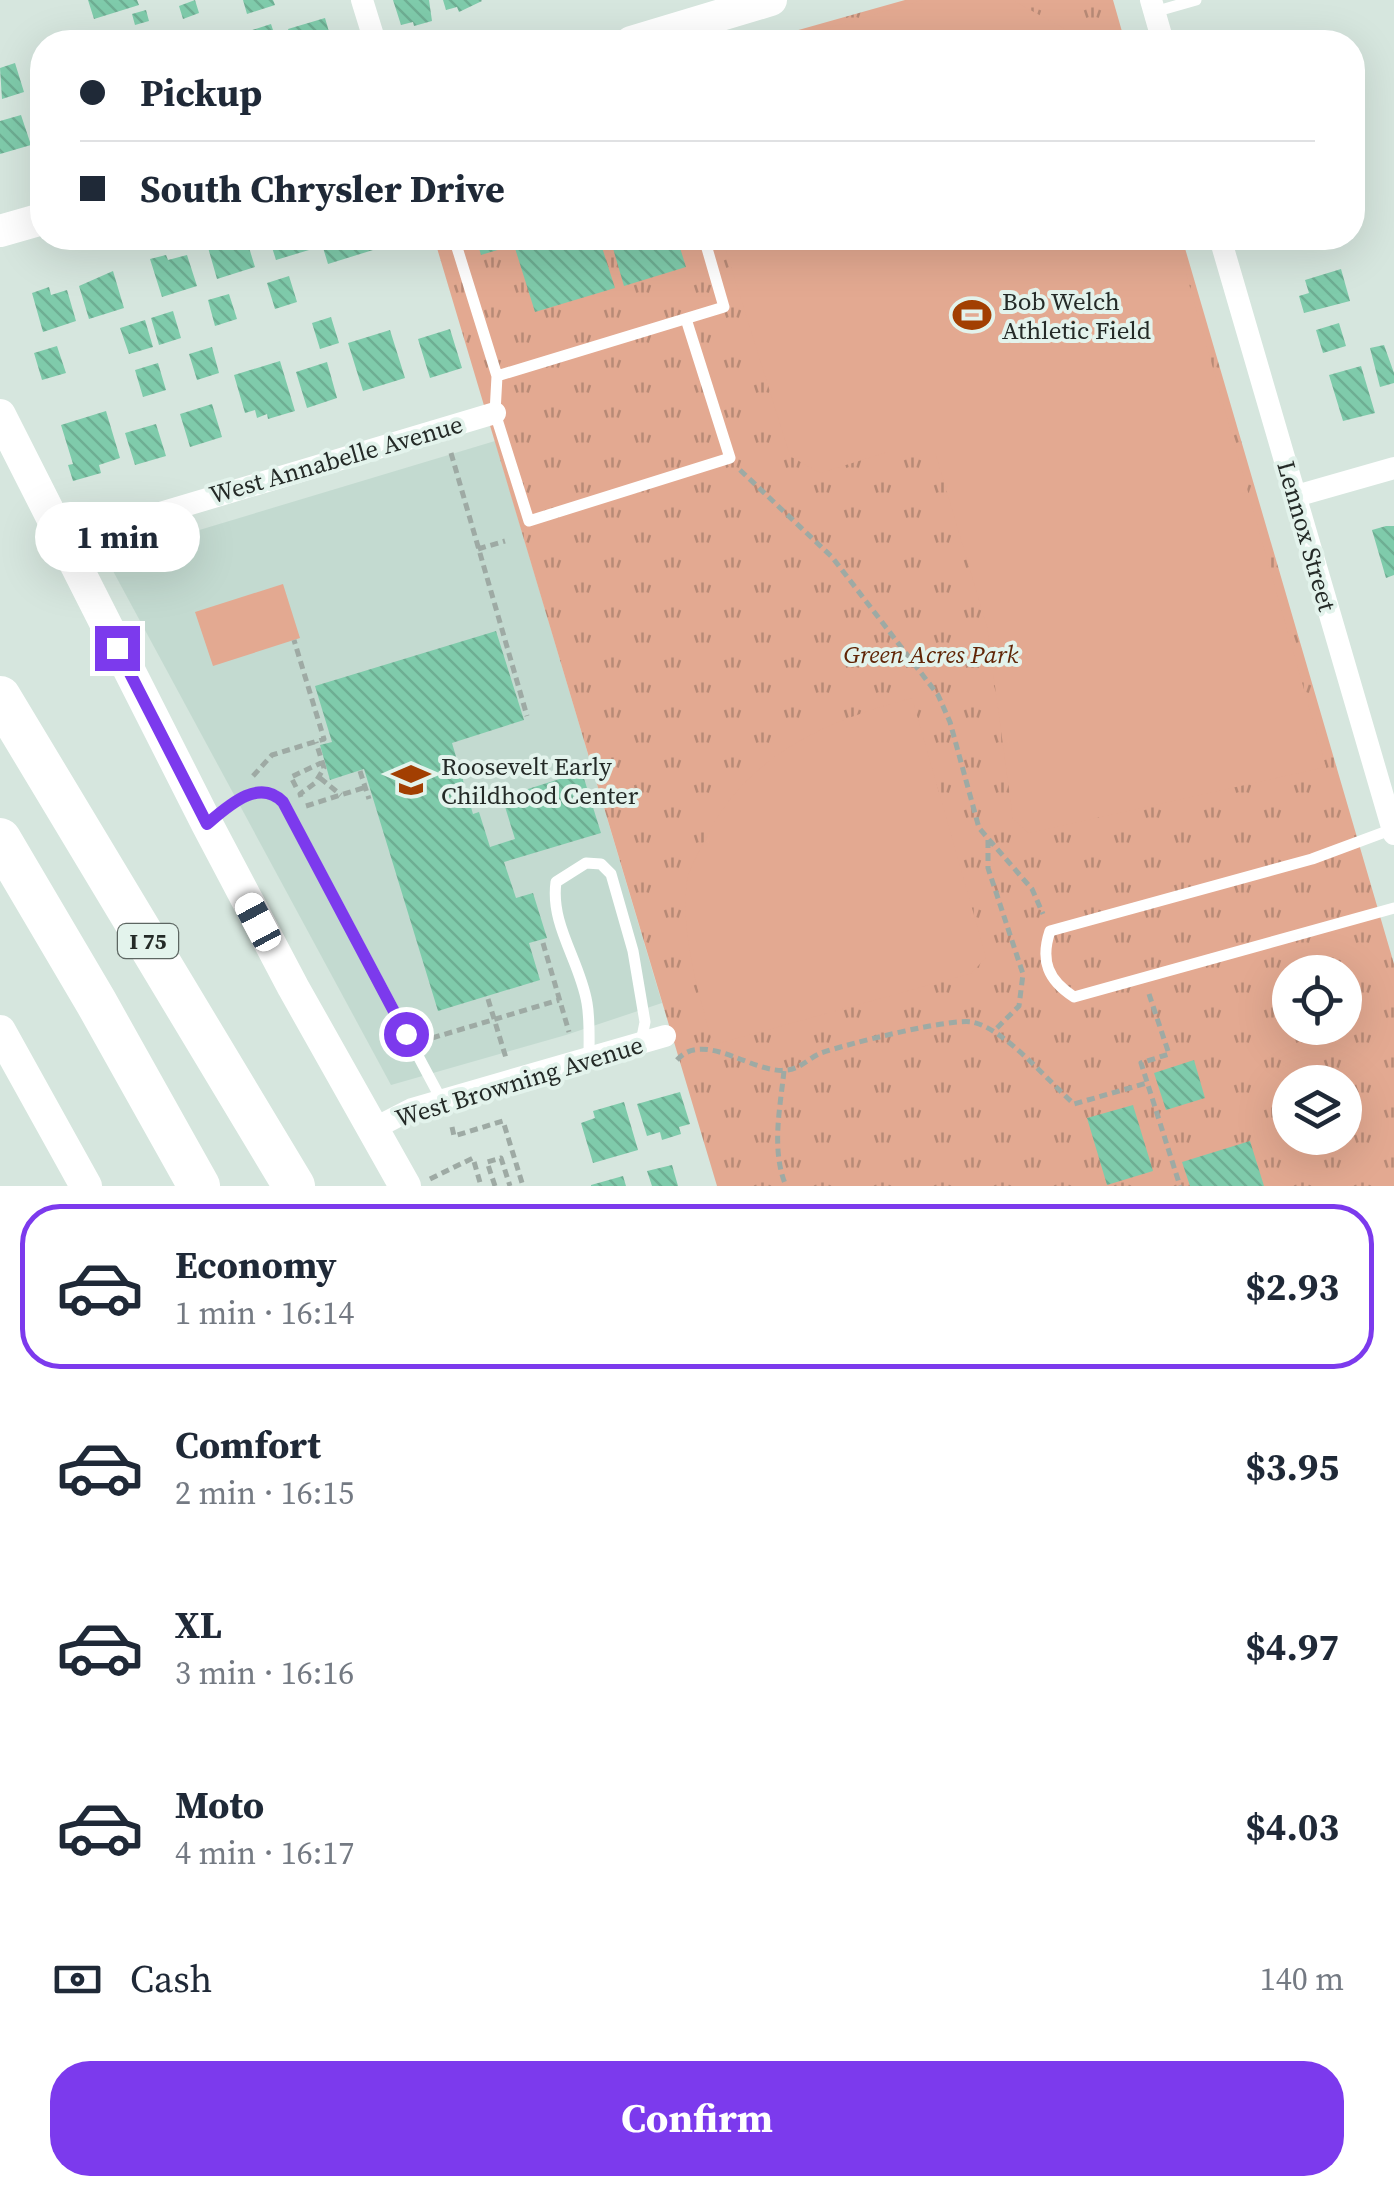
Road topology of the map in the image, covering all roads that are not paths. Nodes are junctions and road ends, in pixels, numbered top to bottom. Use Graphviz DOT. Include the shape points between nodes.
graph roads {
  1 [pos="362,0"];
  2 [pos="771,0"];
  3 [pos="1196,0"];
  4 [pos="1153,6"];
  5 [pos="371,30"];
  6 [pos="676,30"];
  7 [pos="30,223"];
  8 [pos="0,232"];
  9 [pos="458,250"];
  10 [pos="707,250"];
  11 [pos="1224,250"];
  12 [pos="686,319"];
  13 [pos="497,376"];
  14 [pos="496,413"];
  15 [pos="0,415"];
  16 [pos="1394,468"];
  17 [pos="1296,496"];
  18 [pos="63,542"];
  19 [pos="0,697"];
  20 [pos="207,824"];
  21 [pos="1392,824"];
  22 [pos="0,839"];
  23 [pos="1394,908"];
  24 [pos="0,1031"];
  25 [pos="665,1036"];
  26 [pos="642,1042"];
  27 [pos="589,1046"];
  28 [pos="442,1100"];
  29 [pos="373,1129"];
  30 [pos="84,1185"];
  31 [pos="199,1186"];
  32 [pos="294,1186"];
  33 [pos="405,1186"];
  1 -- 5 [label="street"];
  2 -- 6 [label="main road"];
  3 -- 4 [label="lane"];
  7 -- 8 [label="main road"];
  9 -- 13 [label="lane"];
  10 -- 12 [label="lane" via="724,308"];
  11 -- 17 [label="street, Lennox Street"];
  12 -- 13 [label="lane"];
  12 -- 14 [label="lane" via="730,458 529,521"];
  13 -- 14 [label="lane"];
  14 -- 18 [label="street, West Annabelle Avenue"];
  15 -- 18 [label="main road"];
  16 -- 17 [label="street"];
  17 -- 21 [label="street, Lennox Street"];
  18 -- 20 [label="main road"];
  19 -- 32 [label="highway, I 75"];
  20 -- 28 [label="lane" via="261,790 283,802"];
  20 -- 29 [label="main road"];
  21 -- 23 [label="lane" via="1312,859 1050,931 1044,950 1054,984 1074,997"];
  22 -- 31 [label="highway"];
  24 -- 30 [label="main road"];
  25 -- 26 [label="street, West Browning Avenue"];
  26 -- 27 [label="street, West Browning Avenue"];
  26 -- 27 [label="lane" via="636,969 612,874 586,863 556,882 554,896 588,1004"];
  27 -- 28 [label="street, West Browning Avenue"];
  28 -- 29 [label="street, West Browning Avenue"];
  29 -- 33 [label="main road"];
}
